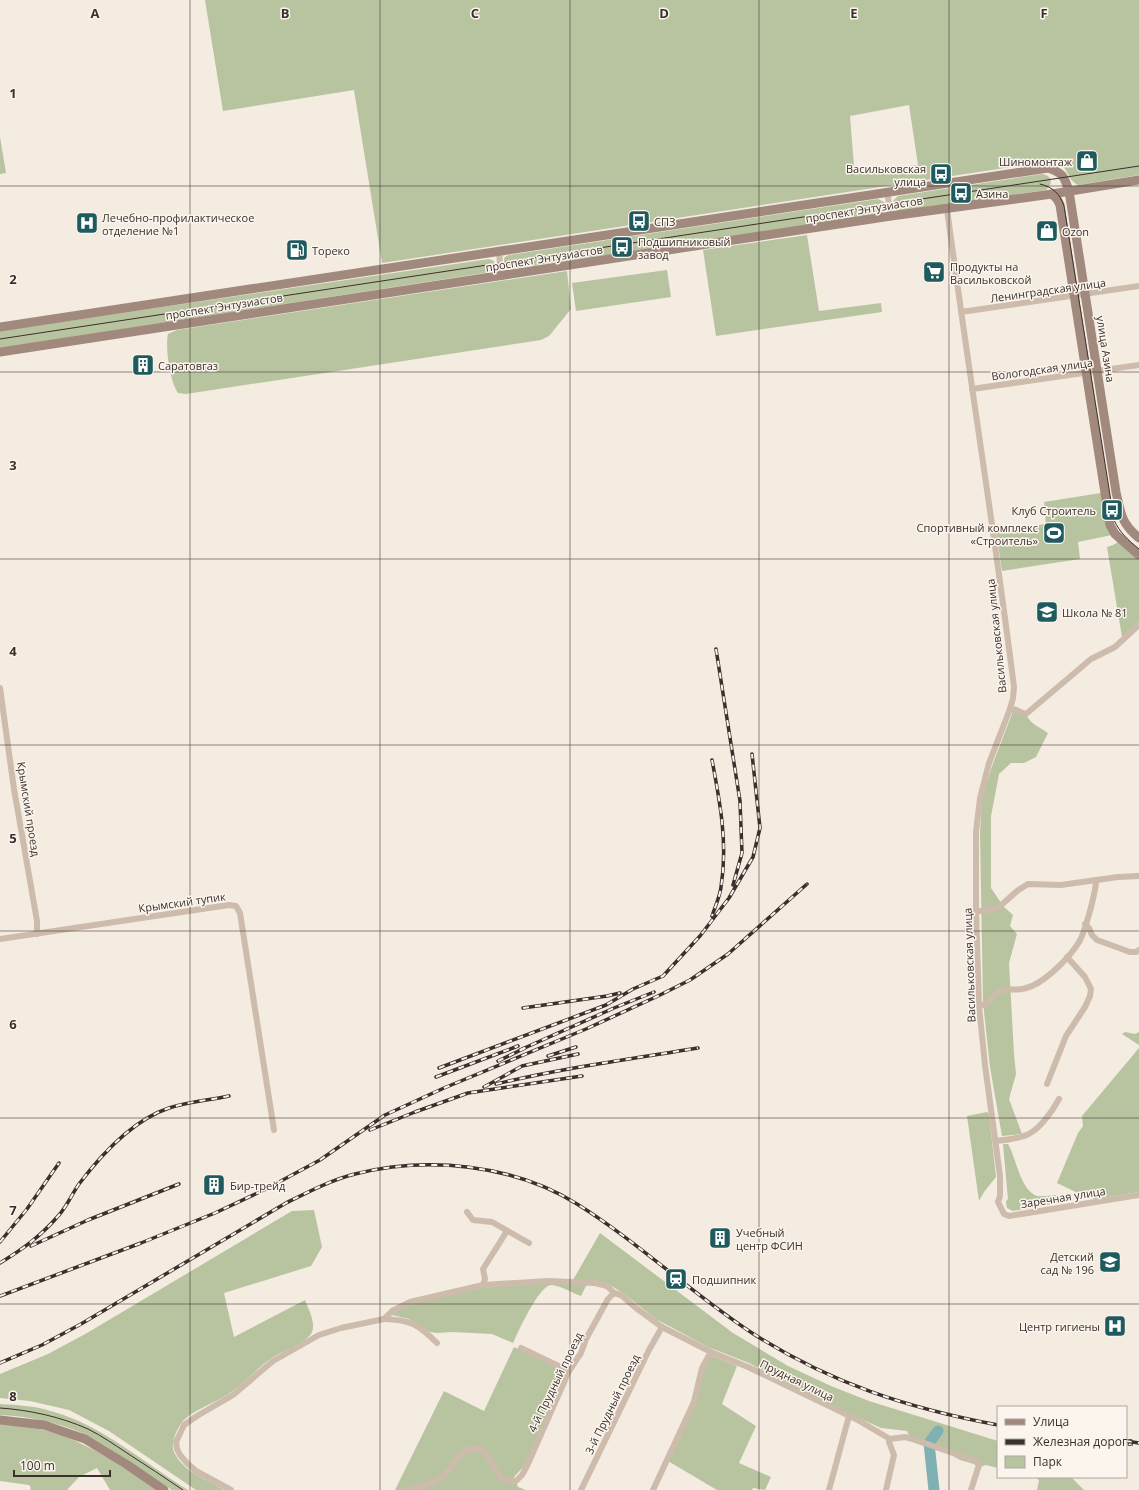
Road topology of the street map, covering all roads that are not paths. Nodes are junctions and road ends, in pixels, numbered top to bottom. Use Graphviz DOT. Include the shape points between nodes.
graph roads {
  1 [pos="1048,168"];
  2 [pos="1139,180"];
  3 [pos="887,191"];
  4 [pos="1069,191"];
  5 [pos="1052,194"];
  6 [pos="947,209"];
  7 [pos="891,216"];
  8 [pos="499,251"];
  9 [pos="501,276"];
  10 [pos="1139,286"];
  11 [pos="1086,294"];
  12 [pos="1075,296"];
  13 [pos="961,312"];
  14 [pos="0,327"];
  15 [pos="0,352"];
  16 [pos="1139,365"];
  17 [pos="1097,371"];
  18 [pos="1086,372"];
  19 [pos="972,389"];
  20 [pos="1139,538"];
  21 [pos="1139,555"];
  22 [pos="1139,625"];
  23 [pos="0,688"];
  24 [pos="1010,709"];
  25 [pos="1139,876"];
  26 [pos="1096,880"];
  27 [pos="976,911"];
  28 [pos="1085,924"];
  29 [pos="37,934"];
  30 [pos="0,940"];
  31 [pos="1139,950"];
  32 [pos="1067,957"];
  33 [pos="979,1006"];
  34 [pos="1047,1084"];
  35 [pos="1059,1099"];
  36 [pos="274,1130"];
  37 [pos="996,1141"];
  38 [pos="1139,1196"];
  39 [pos="998,1202"];
  40 [pos="467,1212"];
  41 [pos="507,1231"];
  42 [pos="529,1244"];
  43 [pos="483,1285"];
  44 [pos="614,1293"];
  45 [pos="384,1319"];
  46 [pos="662,1327"];
  47 [pos="437,1343"];
  48 [pos="521,1348"];
  49 [pos="711,1352"];
  50 [pos="569,1371"];
  51 [pos="849,1416"];
  52 [pos="0,1420"];
  53 [pos="890,1439"];
  54 [pos="164,1490"];
  55 [pos="231,1490"];
  56 [pos="405,1490"];
  57 [pos="581,1490"];
  58 [pos="653,1490"];
  59 [pos="828,1490"];
  60 [pos="886,1490"];
  61 [pos="971,1490"];
  1 -- 3 [label="main road, проспект Энтузиастов"];
  1 -- 4 [label="main road, улица Азина" via="1060,172"];
  2 -- 4 [label="main road, проспект Энтузиастов"];
  3 -- 7 [label="street"];
  3 -- 8 [label="main road, проспект Энтузиастов"];
  4 -- 5 [label="main road, проспект Энтузиастов"];
  4 -- 11 [label="main road, улица Азина"];
  5 -- 6 [label="main road, проспект Энтузиастов"];
  5 -- 12 [label="main road, улица Азина" via="1060,205"];
  6 -- 7 [label="main road, проспект Энтузиастов"];
  6 -- 13 [label="street, Васильковская улица"];
  7 -- 9 [label="main road, проспект Энтузиастов"];
  8 -- 9 [label="street"];
  8 -- 14 [label="main road, проспект Энтузиастов"];
  9 -- 15 [label="main road, проспект Энтузиастов"];
  10 -- 11 [label="street, Ленинградская улица"];
  11 -- 12 [label="street, Ленинградская улица"];
  11 -- 17 [label="main road, улица Азина"];
  12 -- 13 [label="street, Ленинградская улица"];
  12 -- 18 [label="main road, улица Азина"];
  13 -- 19 [label="street, Васильковская улица"];
  16 -- 17 [label="street, Вологодская улица"];
  17 -- 18 [label="street, Вологодская улица"];
  17 -- 20 [label="main road, улица Азина" via="1121,517"];
  18 -- 19 [label="street, Вологодская улица"];
  18 -- 21 [label="main road, улица Азина" via="1110,525 1120,540"];
  19 -- 24 [label="street, Васильковская улица" via="1013,680"];
  22 -- 24 [label="street" via="1115,647 1091,659 1026,714"];
  23 -- 29 [label="street, Крымский проезд"];
  24 -- 27 [label="street, Васильковская улица" via="989,763 980,798 976,832"];
  25 -- 26 [label="street"];
  26 -- 27 [label="street" via="1061,885 1028,884 999,907"];
  26 -- 28 [label="street" via="1095,893"];
  27 -- 33 [label="street, Васильковская улица"];
  28 -- 31 [label="street" via="1097,940 1130,952"];
  28 -- 32 [label="street" via="1079,941"];
  29 -- 30 [label="street, Крымский тупик"];
  29 -- 36 [label="street, Крымский тупик" via="236,906 240,913"];
  32 -- 33 [label="street" via="1033,986 1020,990 1002,990 987,1004"];
  32 -- 34 [label="street" via="1085,977 1091,989 1090,996 1066,1036"];
  33 -- 37 [label="street, Васильковская улица"];
  35 -- 37 [label="street" via="1053,1110 1030,1133 1018,1138"];
  37 -- 39 [label="street, Васильковская улица" via="1000,1176"];
  38 -- 39 [label="street, Заречная улица" via="1009,1216 1004,1214"];
  40 -- 41 [label="street" via="473,1220 492,1222"];
  41 -- 42 [label="street"];
  41 -- 43 [label="street" via="483,1269"];
  43 -- 44 [label="street, Прудная улица" via="572,1281 607,1286"];
  43 -- 45 [label="street, Прудная улица" via="410,1302 392,1311"];
  44 -- 46 [label="street, Прудная улица" via="622,1295"];
  44 -- 50 [label="street, 4-й Прудный проезд" via="608,1299"];
  45 -- 47 [label="street" via="408,1321"];
  45 -- 55 [label="street" via="319,1334 273,1361 233,1395 184,1425 176,1442 176,1449 180,1455 196,1471"];
  46 -- 49 [label="street, Прудная улица"];
  46 -- 57 [label="street, 3-й Прудный проезд"];
  48 -- 50 [label="street"];
  49 -- 51 [label="street, Прудная улица"];
  49 -- 58 [label="street" via="702,1368 694,1402"];
  50 -- 56 [label="street, 4-й Прудный проезд" via="527,1466 516,1481 504,1480 498,1475 487,1456 474,1448 459,1454 452,1466 438,1480"];
  51 -- 53 [label="street, Прудная улица"];
  51 -- 59 [label="street"];
  52 -- 54 [label="main road" via="44,1425 85,1439"];
  53 -- 60 [label="street" via="894,1455"];
  53 -- 61 [label="street" via="913,1439 976,1461 979,1465"];
}
